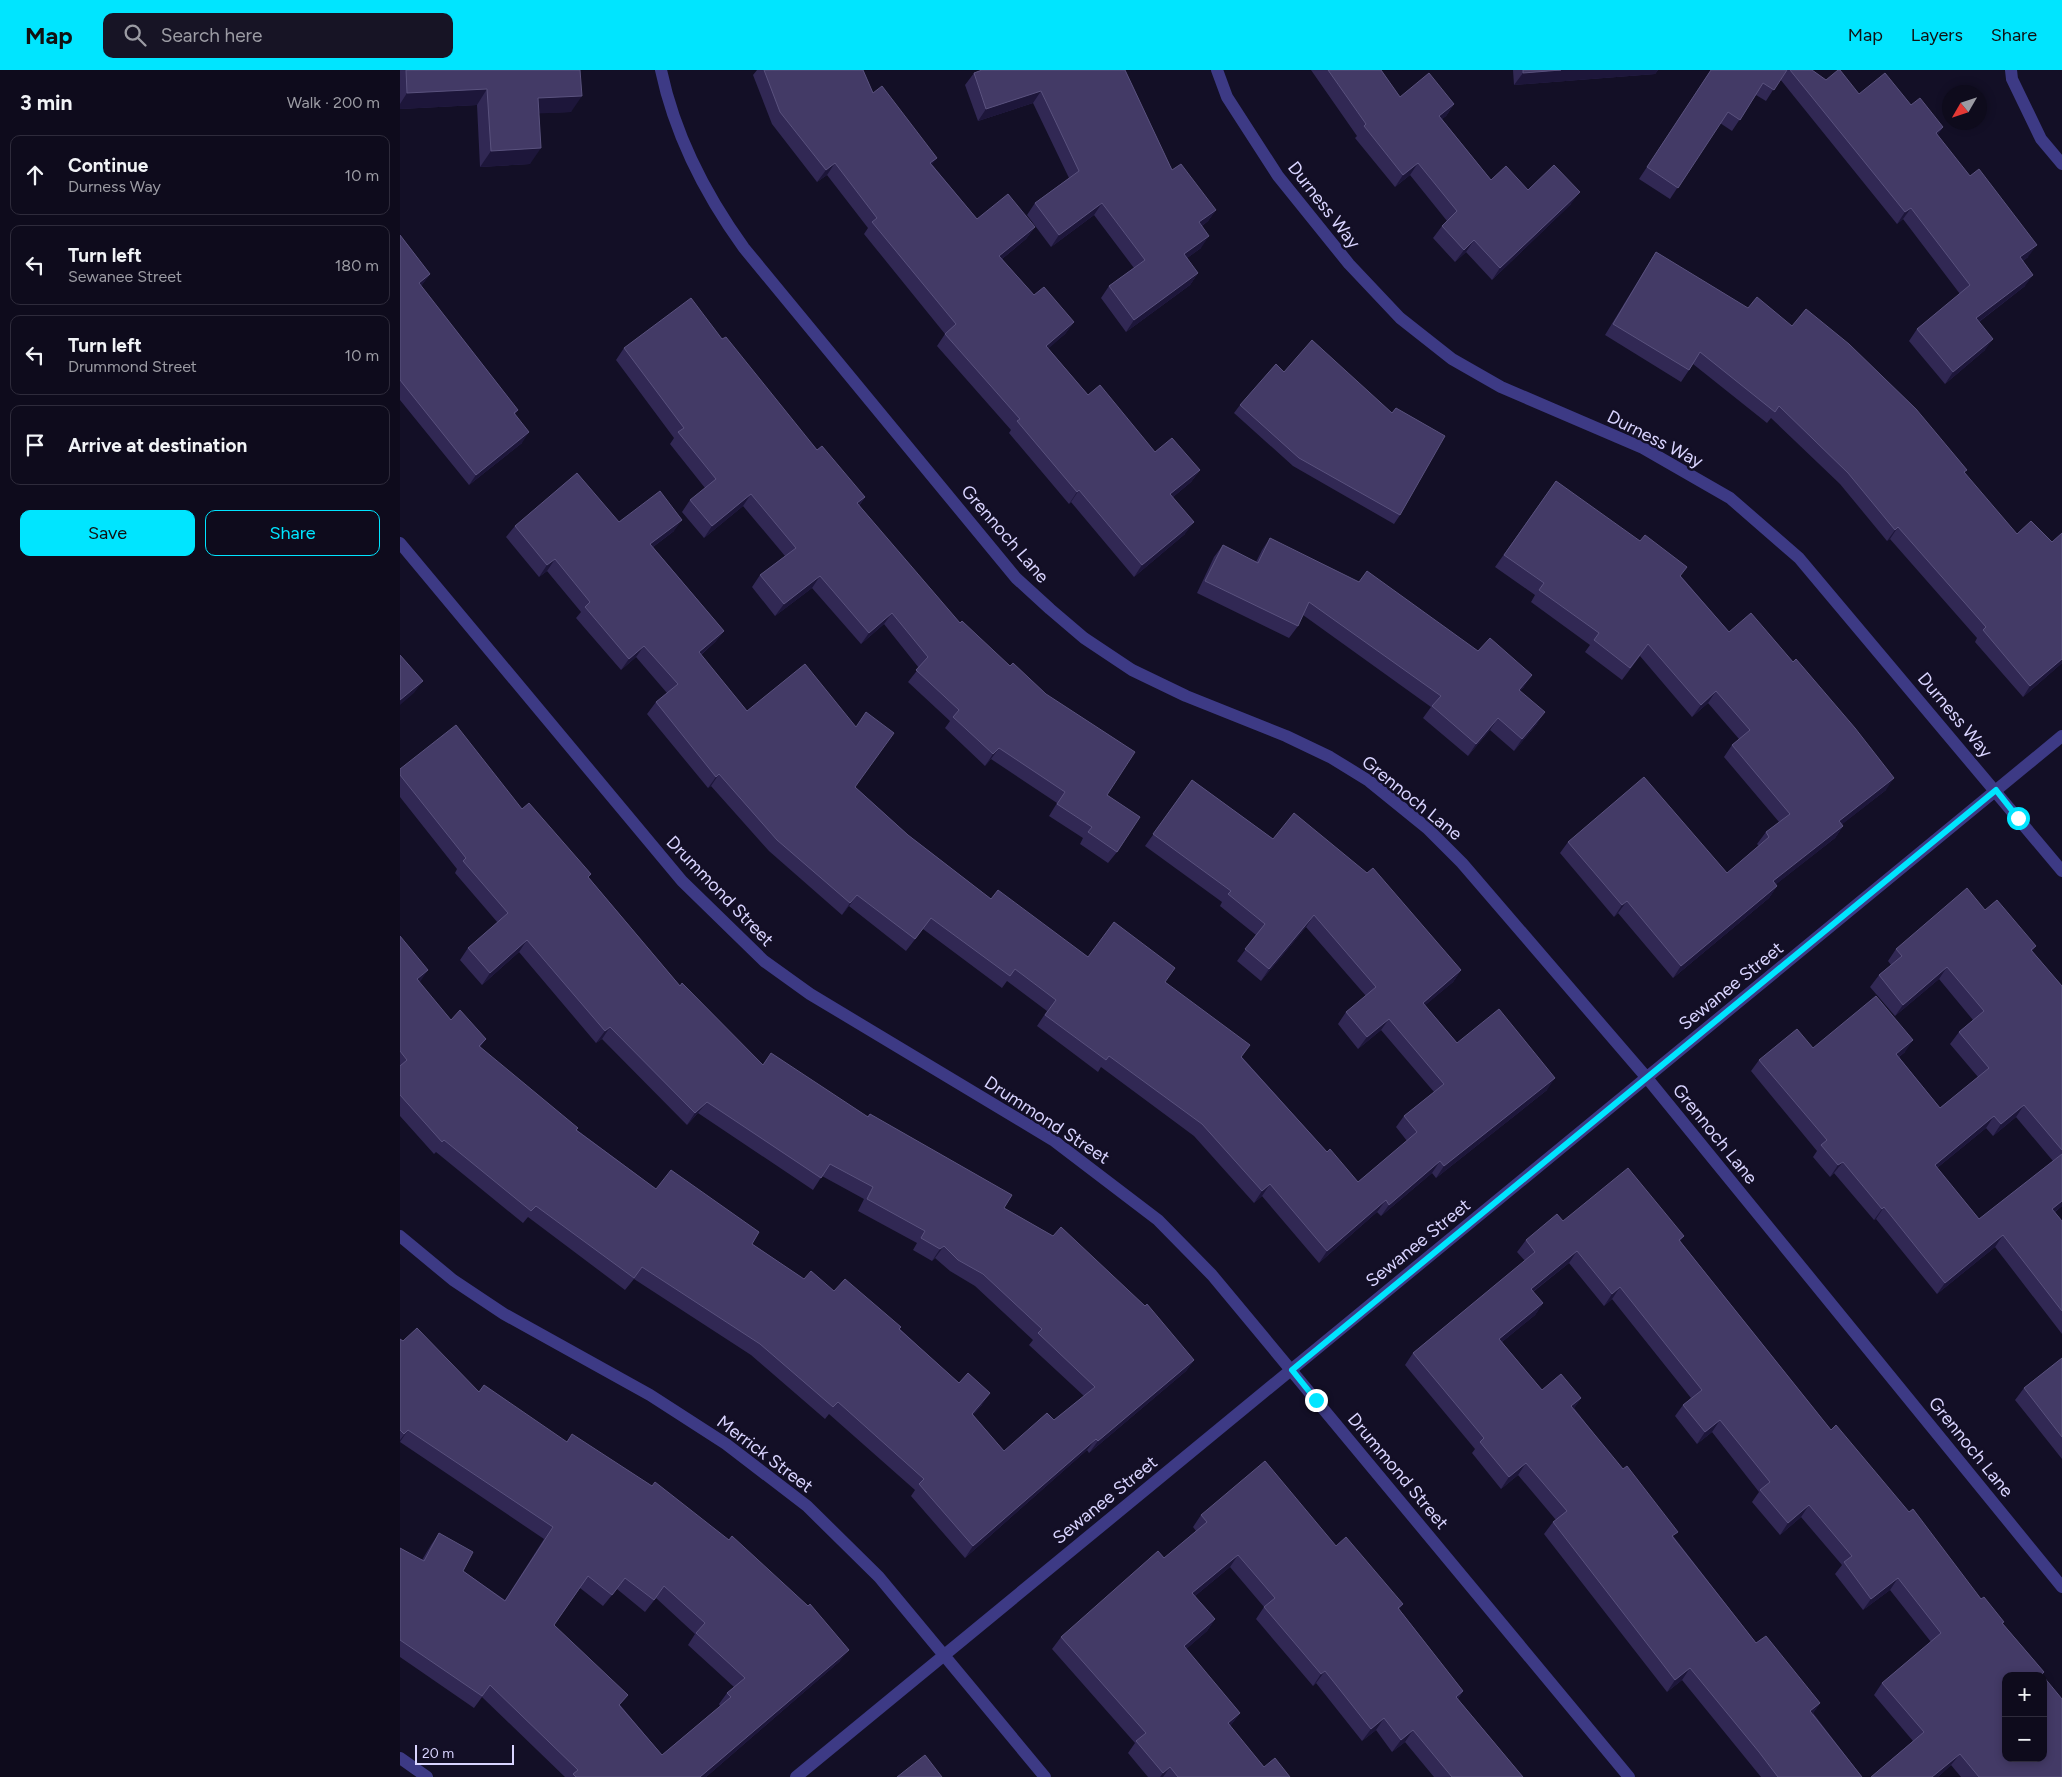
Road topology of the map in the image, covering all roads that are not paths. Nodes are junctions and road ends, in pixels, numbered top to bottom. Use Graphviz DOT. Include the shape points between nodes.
graph roads {
  1 [pos="661,70"];
  2 [pos="1217,70"];
  3 [pos="2011,70"];
  4 [pos="2062,164"];
  5 [pos="400,543"];
  6 [pos="2062,736"];
  7 [pos="1996,790"];
  8 [pos="2062,872"];
  9 [pos="1646,1078"];
  10 [pos="400,1236"];
  11 [pos="1292,1370"];
  12 [pos="2062,1586"];
  13 [pos="945,1654"];
  14 [pos="400,1758"];
  15 [pos="427,1777"];
  16 [pos="796,1777"];
  17 [pos="1045,1777"];
  18 [pos="1629,1777"];
  1 -- 9 [label="street, Grennoch Lane" via="680,135 697,175 718,211 744,248 1016,578 1084,638 1132,670 1186,696 1286,736 1330,757 1369,781 1427,828 1462,862"];
  2 -- 7 [label="street, Durness Way" via="1227,97 1278,176 1348,264 1400,318 1452,359 1501,387 1644,448 1730,498 1799,558"];
  3 -- 4 [label="street" via="2012,79 2041,139"];
  5 -- 11 [label="street, Drummond Street" via="682,881 764,962 810,994 1053,1140 1151,1214 1212,1276"];
  6 -- 7 [label="street, Sewanee Street"];
  7 -- 8 [label="street, Durness Way"];
  7 -- 9 [label="street, Sewanee Street"];
  9 -- 11 [label="street, Sewanee Street"];
  9 -- 12 [label="street, Grennoch Lane"];
  10 -- 13 [label="street, Merrick Street" via="453,1280 497,1310 650,1395 726,1444 800,1501 879,1577"];
  11 -- 13 [label="street, Sewanee Street"];
  11 -- 18 [label="street, Drummond Street"];
  13 -- 16 [label="street, Sewanee Street"];
  13 -- 17 [label="street, Merrick Street"];
  14 -- 15 [label="street"];
}
